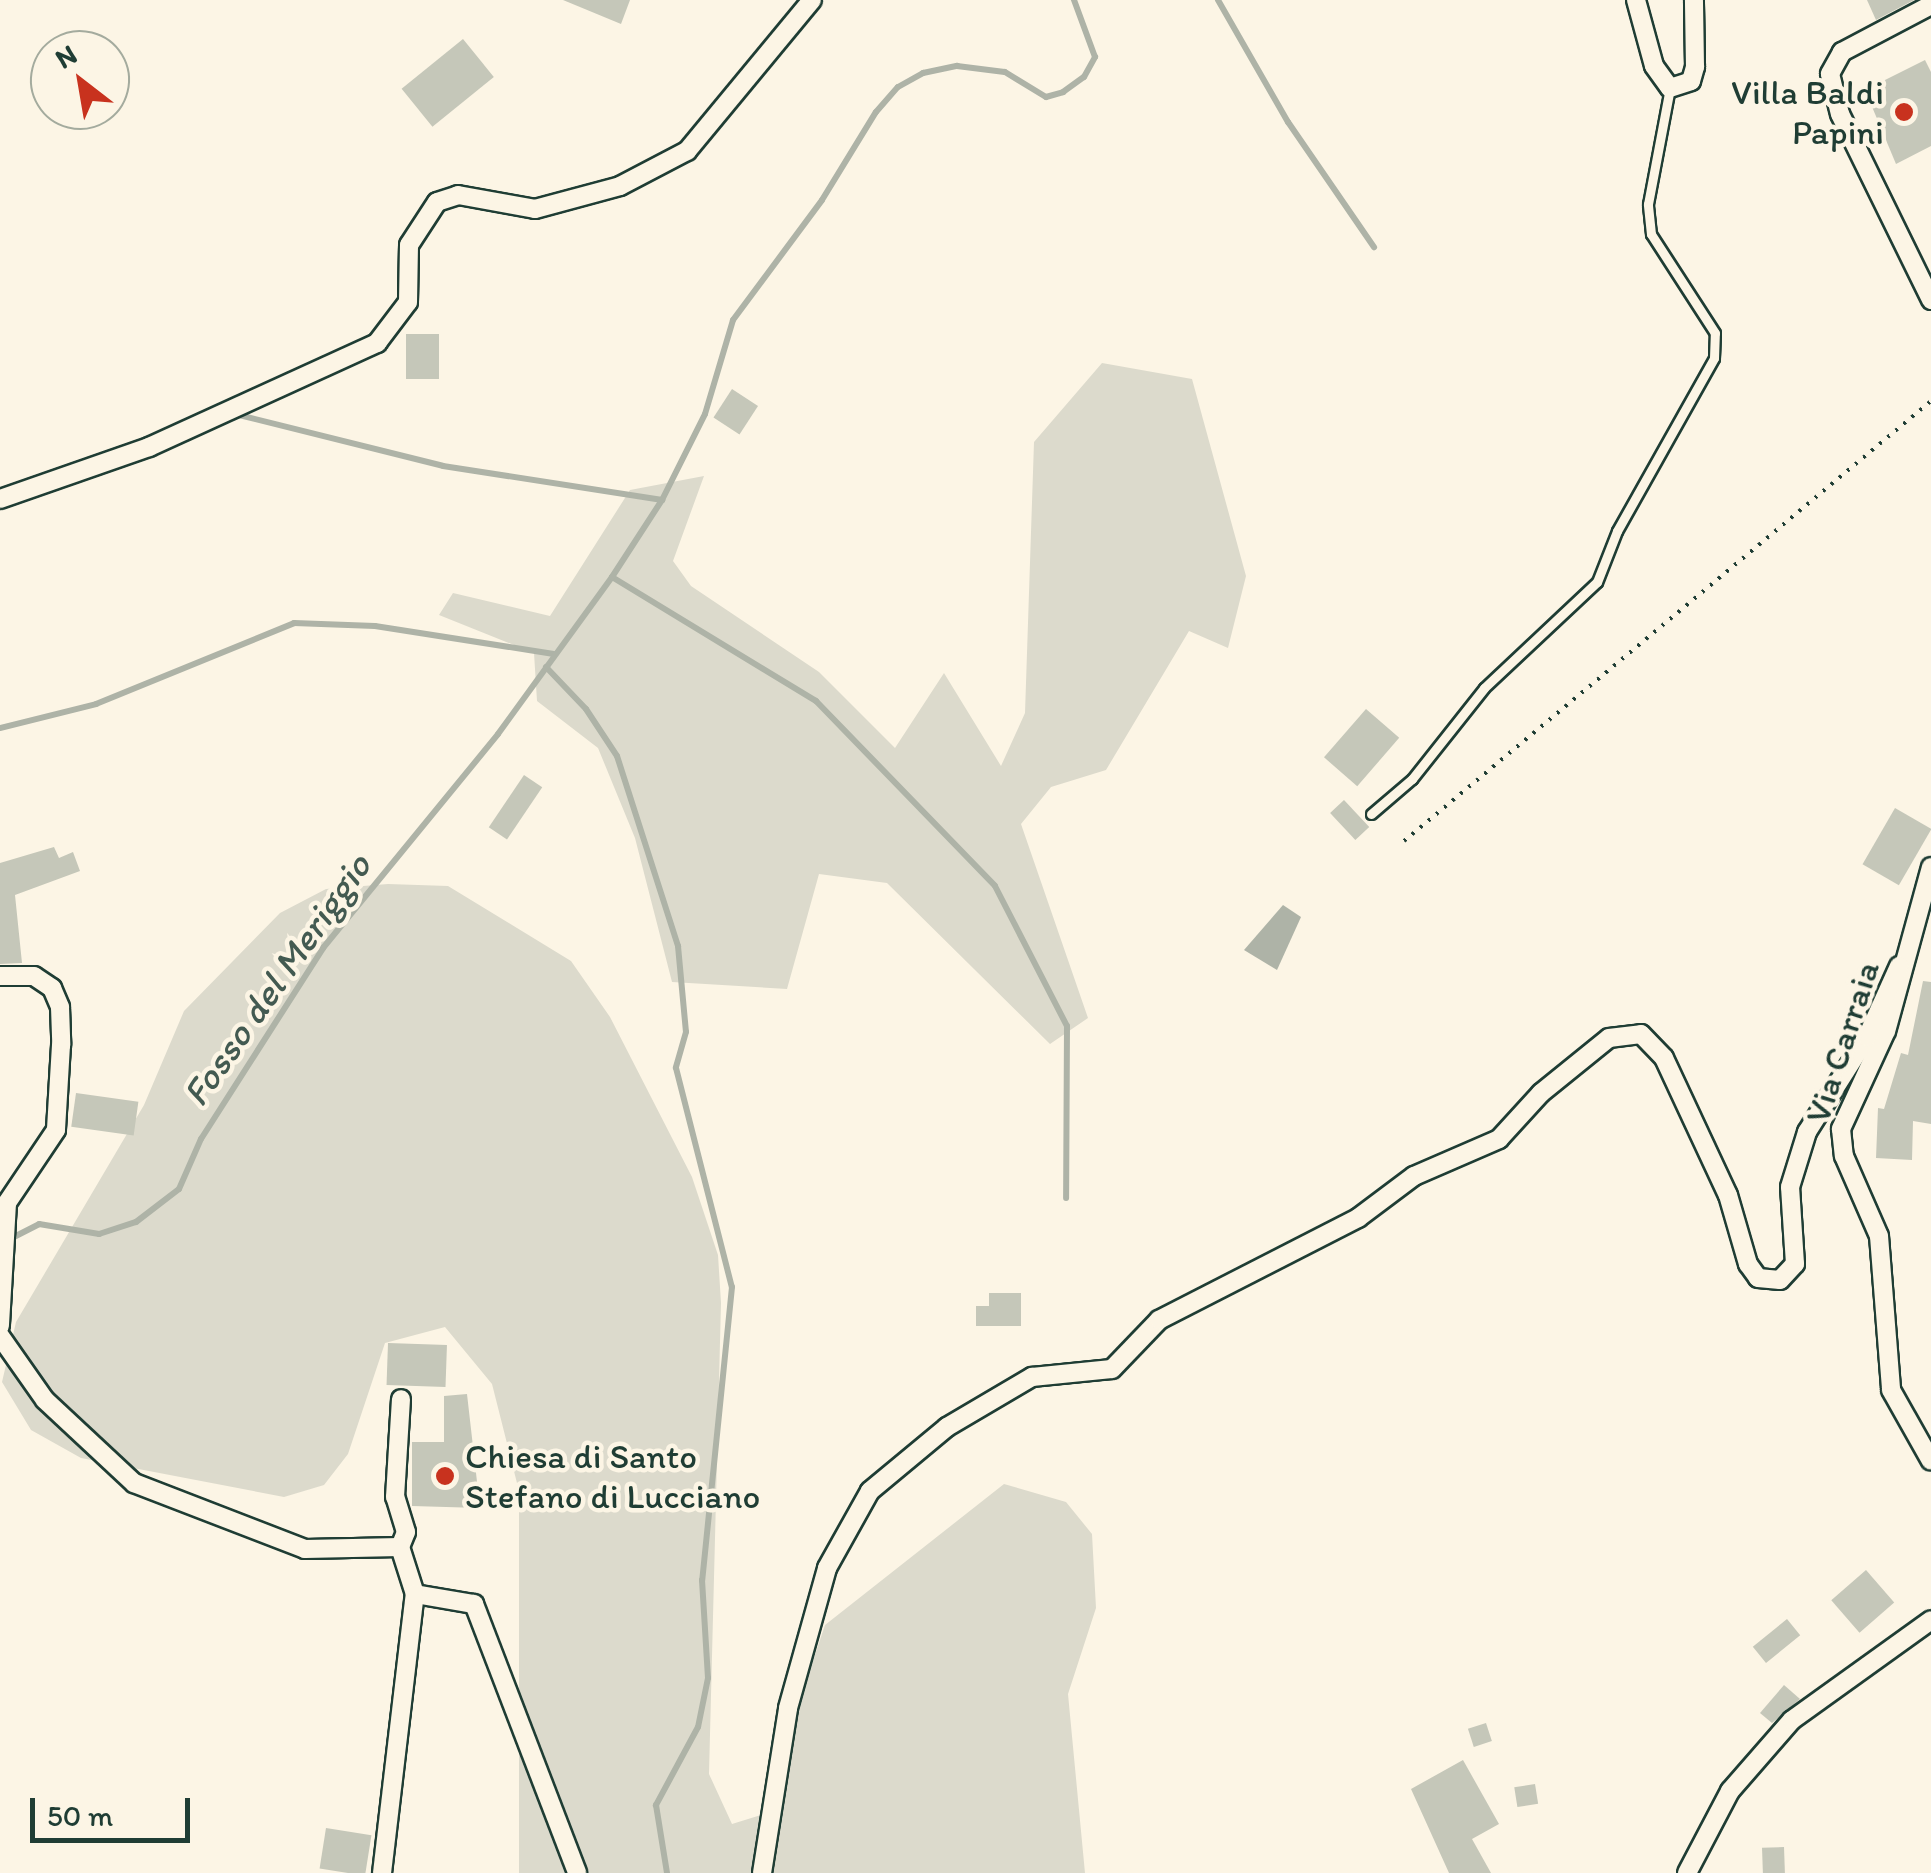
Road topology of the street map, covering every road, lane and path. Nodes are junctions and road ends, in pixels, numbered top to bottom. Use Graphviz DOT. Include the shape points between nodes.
graph roads {
  1 [pos="812,0"];
  2 [pos="1636,0"];
  3 [pos="1694,0"];
  4 [pos="1931,5"];
  5 [pos="1670,88"];
  6 [pos="1931,300"];
  7 [pos="1931,400"];
  8 [pos="0,499"];
  9 [pos="1371,814"];
  10 [pos="1404,841"];
  11 [pos="1931,867"];
  12 [pos="1899,966"];
  13 [pos="0,976"];
  14 [pos="0,1326"];
  15 [pos="0,1336"];
  16 [pos="401,1399"];
  17 [pos="1931,1461"];
  18 [pos="400,1547"];
  19 [pos="415,1594"];
  20 [pos="1931,1620"];
  21 [pos="382,1873"];
  22 [pos="577,1873"];
  23 [pos="762,1873"];
  24 [pos="1687,1873"];
  1 -- 8 [label="street" via="686,151 654,169 620,186 535,209 458,195 437,202 409,244 408,302 377,343 149,447"];
  2 -- 5 [label="street" via="1654,66"];
  3 -- 5 [label="street" via="1696,68 1691,81"];
  4 -- 6 [label="street" via="1842,52 1830,74 1840,114"];
  5 -- 9 [label="lane" via="1648,204 1651,234 1716,333 1714,358 1617,531 1597,582 1484,688 1412,778"];
  7 -- 10 [label="path"];
  11 -- 12 [label="street, Via Carraia"];
  12 -- 17 [label="street, Via Carraia" via="1886,1031 1841,1129 1844,1156 1879,1236 1891,1390"];
  12 -- 23 [label="street" via="1867,1037 1807,1132 1790,1187 1796,1264 1780,1280 1758,1278 1748,1264 1728,1195 1664,1058 1640,1034 1609,1038 1541,1093 1499,1139 1414,1176 1358,1218 1158,1320 1112,1369 1032,1377 947,1427 870,1491 827,1568 788,1708"];
  13 -- 14 [label="street" via="34,976 52,988 60,1007 56,1130 8,1203"];
  15 -- 18 [label="street" via="45,1400 134,1483 305,1549"];
  16 -- 18 [label="street" via="395,1498 406,1532"];
  18 -- 19 [label="street"];
  19 -- 21 [label="street"];
  19 -- 22 [label="street" via="474,1604"];
  20 -- 24 [label="street" via="1792,1720 1730,1792"];
}
